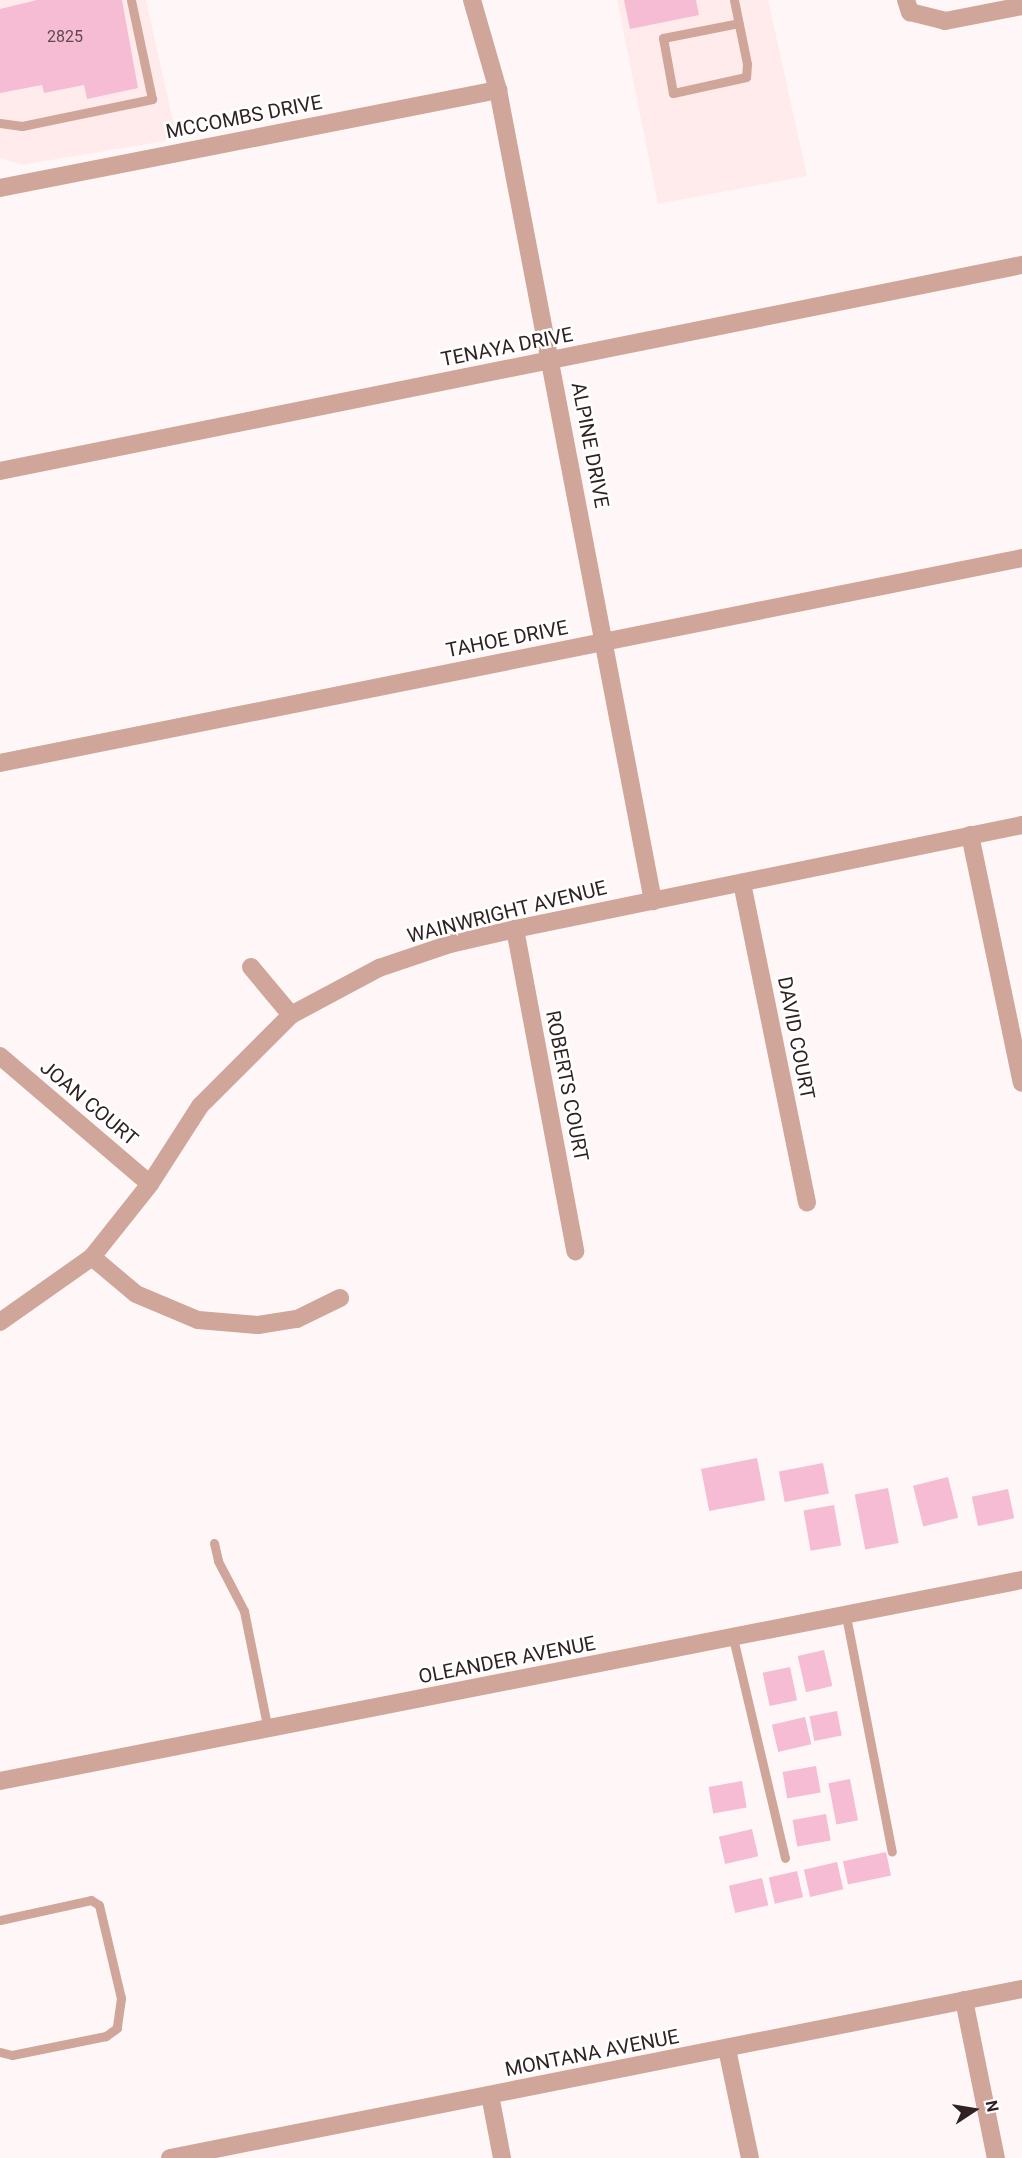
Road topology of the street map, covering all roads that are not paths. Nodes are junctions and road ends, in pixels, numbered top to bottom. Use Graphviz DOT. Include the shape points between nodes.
graph roads {
  1 [pos="131,0"];
  2 [pos="472,0"];
  3 [pos="734,0"];
  4 [pos="906,0"];
  5 [pos="1022,6"];
  6 [pos="739,23"];
  7 [pos="498,90"];
  8 [pos="0,123"];
  9 [pos="0,188"];
  10 [pos="1022,265"];
  11 [pos="551,361"];
  12 [pos="0,471"];
  13 [pos="1022,558"];
  14 [pos="605,642"];
  15 [pos="0,763"];
  16 [pos="1022,825"];
  17 [pos="970,836"];
  18 [pos="742,883"];
  19 [pos="653,901"];
  20 [pos="514,929"];
  21 [pos="251,968"];
  22 [pos="291,1015"];
  23 [pos="0,1056"];
  24 [pos="1022,1083"];
  25 [pos="150,1184"];
  26 [pos="807,1202"];
  27 [pos="575,1251"];
  28 [pos="92,1257"];
  29 [pos="340,1298"];
  30 [pos="0,1322"];
  31 [pos="214,1543"];
  32 [pos="1022,1581"];
  33 [pos="846,1616"];
  34 [pos="733,1638"];
  35 [pos="268,1730"];
  36 [pos="0,1781"];
  37 [pos="892,1852"];
  38 [pos="785,1858"];
  39 [pos="0,1920"];
  40 [pos="1022,1989"];
  41 [pos="964,2000"];
  42 [pos="727,2049"];
  43 [pos="0,2052"];
  44 [pos="490,2096"];
  45 [pos="247,2150"];
  46 [pos="170,2158"];
  47 [pos="502,2158"];
  48 [pos="750,2158"];
  49 [pos="996,2158"];
  1 -- 8 [label="lane" via="152,99 21,126"];
  2 -- 7 [label="street, ALPINE DRIVE"];
  3 -- 6 [label="lane"];
  4 -- 5 [label="street" via="910,12 945,21"];
  6 -- 6 [label="lane" via="746,77 673,93 663,38"];
  7 -- 9 [label="street, MCCOMBS DRIVE"];
  7 -- 11 [label="street, ALPINE DRIVE"];
  10 -- 11 [label="street, TENAYA DRIVE"];
  11 -- 12 [label="street, TENAYA DRIVE"];
  11 -- 14 [label="street, ALPINE DRIVE"];
  13 -- 14 [label="street, TAHOE DRIVE"];
  14 -- 15 [label="street, TAHOE DRIVE"];
  14 -- 19 [label="street, ALPINE DRIVE"];
  16 -- 17 [label="street, WAINWRIGHT AVENUE"];
  17 -- 18 [label="street, WAINWRIGHT AVENUE"];
  17 -- 24 [label="street"];
  18 -- 19 [label="street, WAINWRIGHT AVENUE"];
  18 -- 26 [label="street, DAVID COURT"];
  19 -- 20 [label="street, WAINWRIGHT AVENUE"];
  20 -- 22 [label="street, WAINWRIGHT AVENUE" via="450,944 379,968"];
  20 -- 27 [label="street, ROBERTS COURT"];
  21 -- 22 [label="street"];
  22 -- 25 [label="street, WAINWRIGHT AVENUE" via="200,1106"];
  23 -- 25 [label="street, JOAN COURT"];
  25 -- 28 [label="street, WAINWRIGHT AVENUE"];
  28 -- 29 [label="street" via="136,1294 170,1312 198,1320 258,1325 297,1319"];
  28 -- 30 [label="street, WAINWRIGHT AVENUE"];
  31 -- 35 [label="lane" via="218,1561 244,1611"];
  32 -- 33 [label="street, OLEANDER AVENUE"];
  33 -- 34 [label="street, OLEANDER AVENUE"];
  33 -- 37 [label="lane"];
  34 -- 35 [label="street, OLEANDER AVENUE"];
  34 -- 38 [label="lane"];
  35 -- 36 [label="street, OLEANDER AVENUE"];
  39 -- 43 [label="lane" via="91,1900 99,1905 121,1998 117,2028 106,2036 12,2055"];
  40 -- 41 [label="street, MONTANA AVENUE"];
  41 -- 42 [label="street, MONTANA AVENUE"];
  41 -- 49 [label="street"];
  42 -- 44 [label="street, MONTANA AVENUE"];
  42 -- 48 [label="street"];
  44 -- 45 [label="street, MONTANA AVENUE"];
  44 -- 47 [label="street"];
  45 -- 46 [label="street, MONTANA AVENUE"];
}
